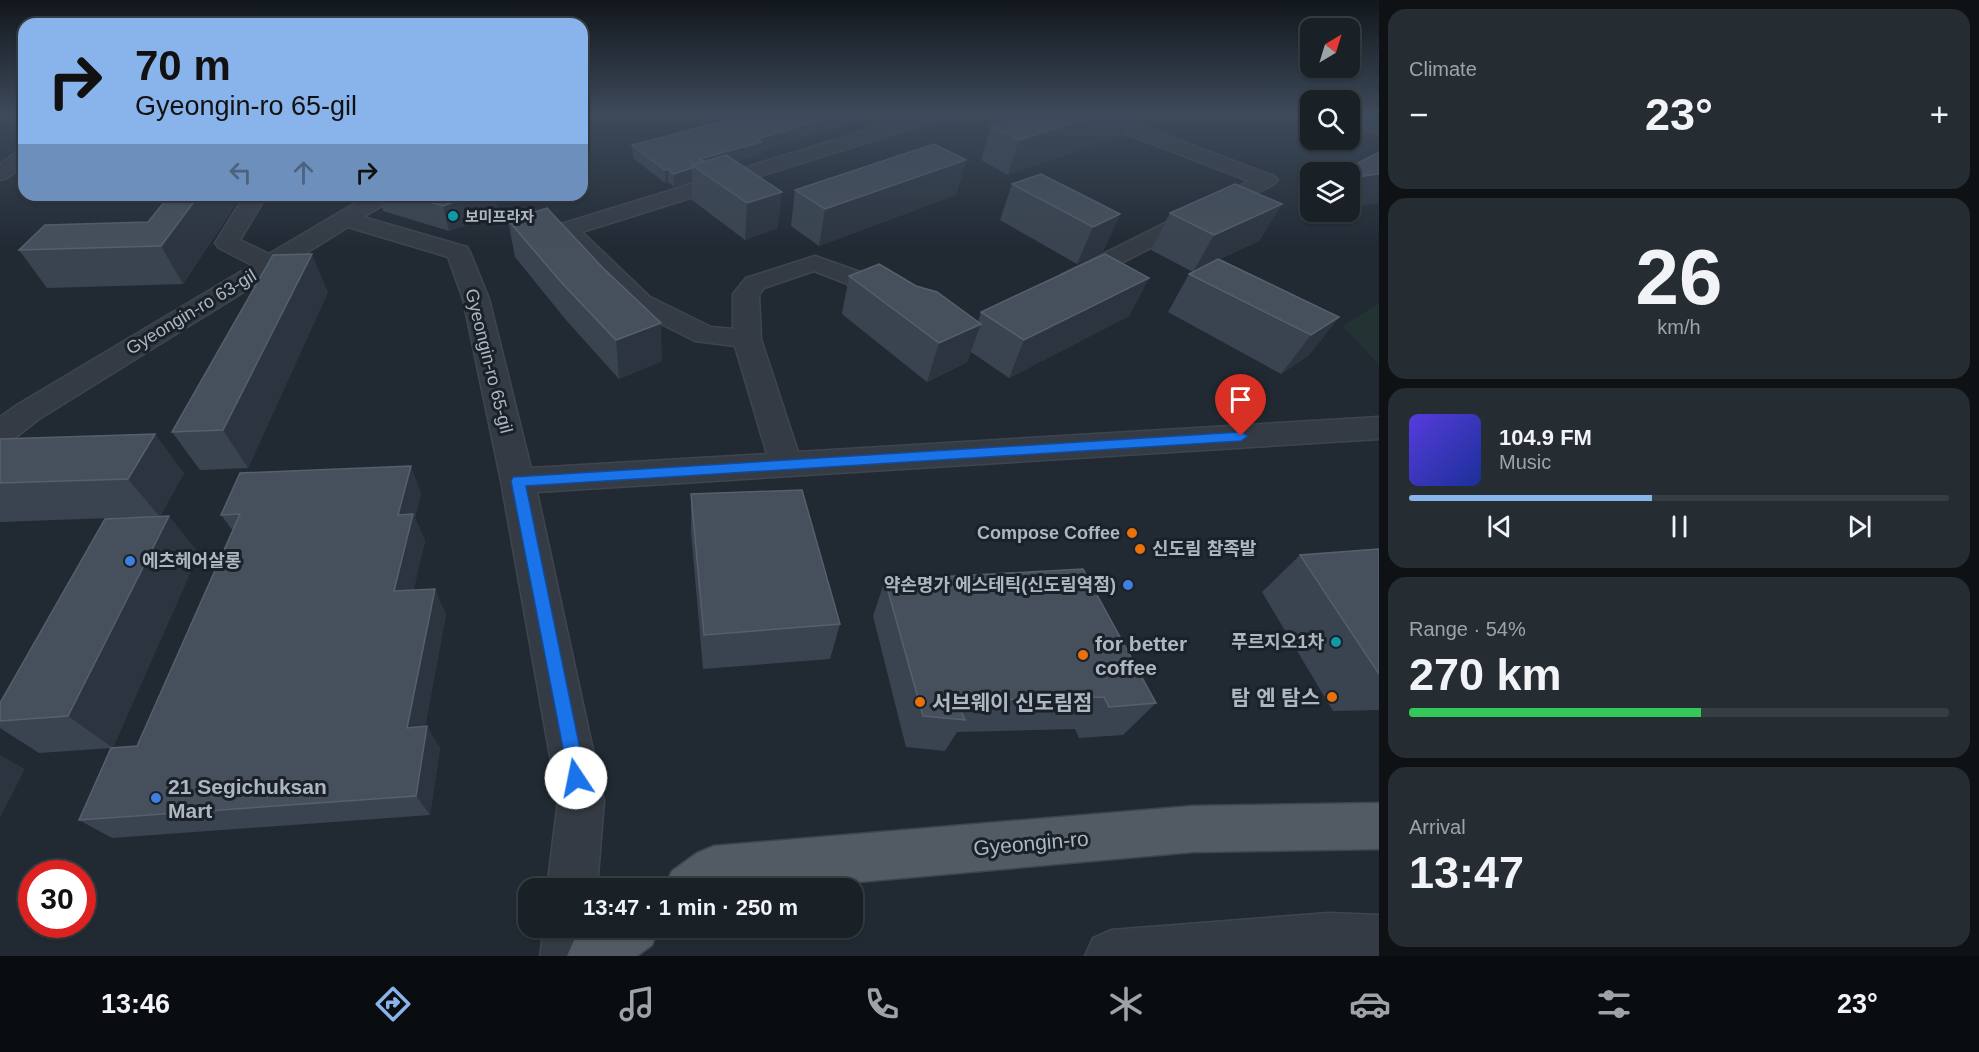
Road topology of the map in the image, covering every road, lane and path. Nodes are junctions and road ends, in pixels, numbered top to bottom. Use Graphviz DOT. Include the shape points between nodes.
graph roads {
  1 [pos="795,159"];
  2 [pos="1210,159"];
  3 [pos="18,160"];
  4 [pos="0,174"];
  5 [pos="252,201"];
  6 [pos="374,201"];
  7 [pos="345,219"];
  8 [pos="270,264"];
  9 [pos="1050,290"];
  10 [pos="907,311"];
  11 [pos="747,339"];
  12 [pos="1379,428"];
  13 [pos="0,433"];
  14 [pos="786,464"];
  15 [pos="518,481"];
  16 [pos="1379,826"];
  17 [pos="573,878"];
  18 [pos="703,878"];
  19 [pos="568,938"];
  20 [pos="618,938"];
  21 [pos="1379,940"];
  22 [pos="566,956"];
  23 [pos="593,956"];
  24 [pos="1111,956"];
  1 -- 11 [label="street" via="566,230 641,303 705,335"];
  2 -- 9 [label="street" via="1267,180"];
  3 -- 4 [label="street"];
  5 -- 8 [label="street" via="226,243"];
  6 -- 7 [label="street, Gyeongin-ro 63-gil"];
  7 -- 8 [label="street, Gyeongin-ro 63-gil"];
  7 -- 15 [label="street, Gyeongin-ro 65-gil" via="458,252 476,299"];
  8 -- 13 [label="street, Gyeongin-ro 63-gil"];
  10 -- 11 [label="street" via="854,278 816,263 755,283 746,294"];
  11 -- 14 [label="street"];
  12 -- 14 [label="street"];
  14 -- 15 [label="street"];
  15 -- 17 [label="street, Gyeongin-ro 65-gil" via="581,801"];
  16 -- 18 [label="main road, Gyeongin-ro" via="1193,829 714,870"];
  19 -- 22 [label="street"];
  20 -- 23 [label="main road"];
  21 -- 24 [label="street" via="1329,939"];
}
